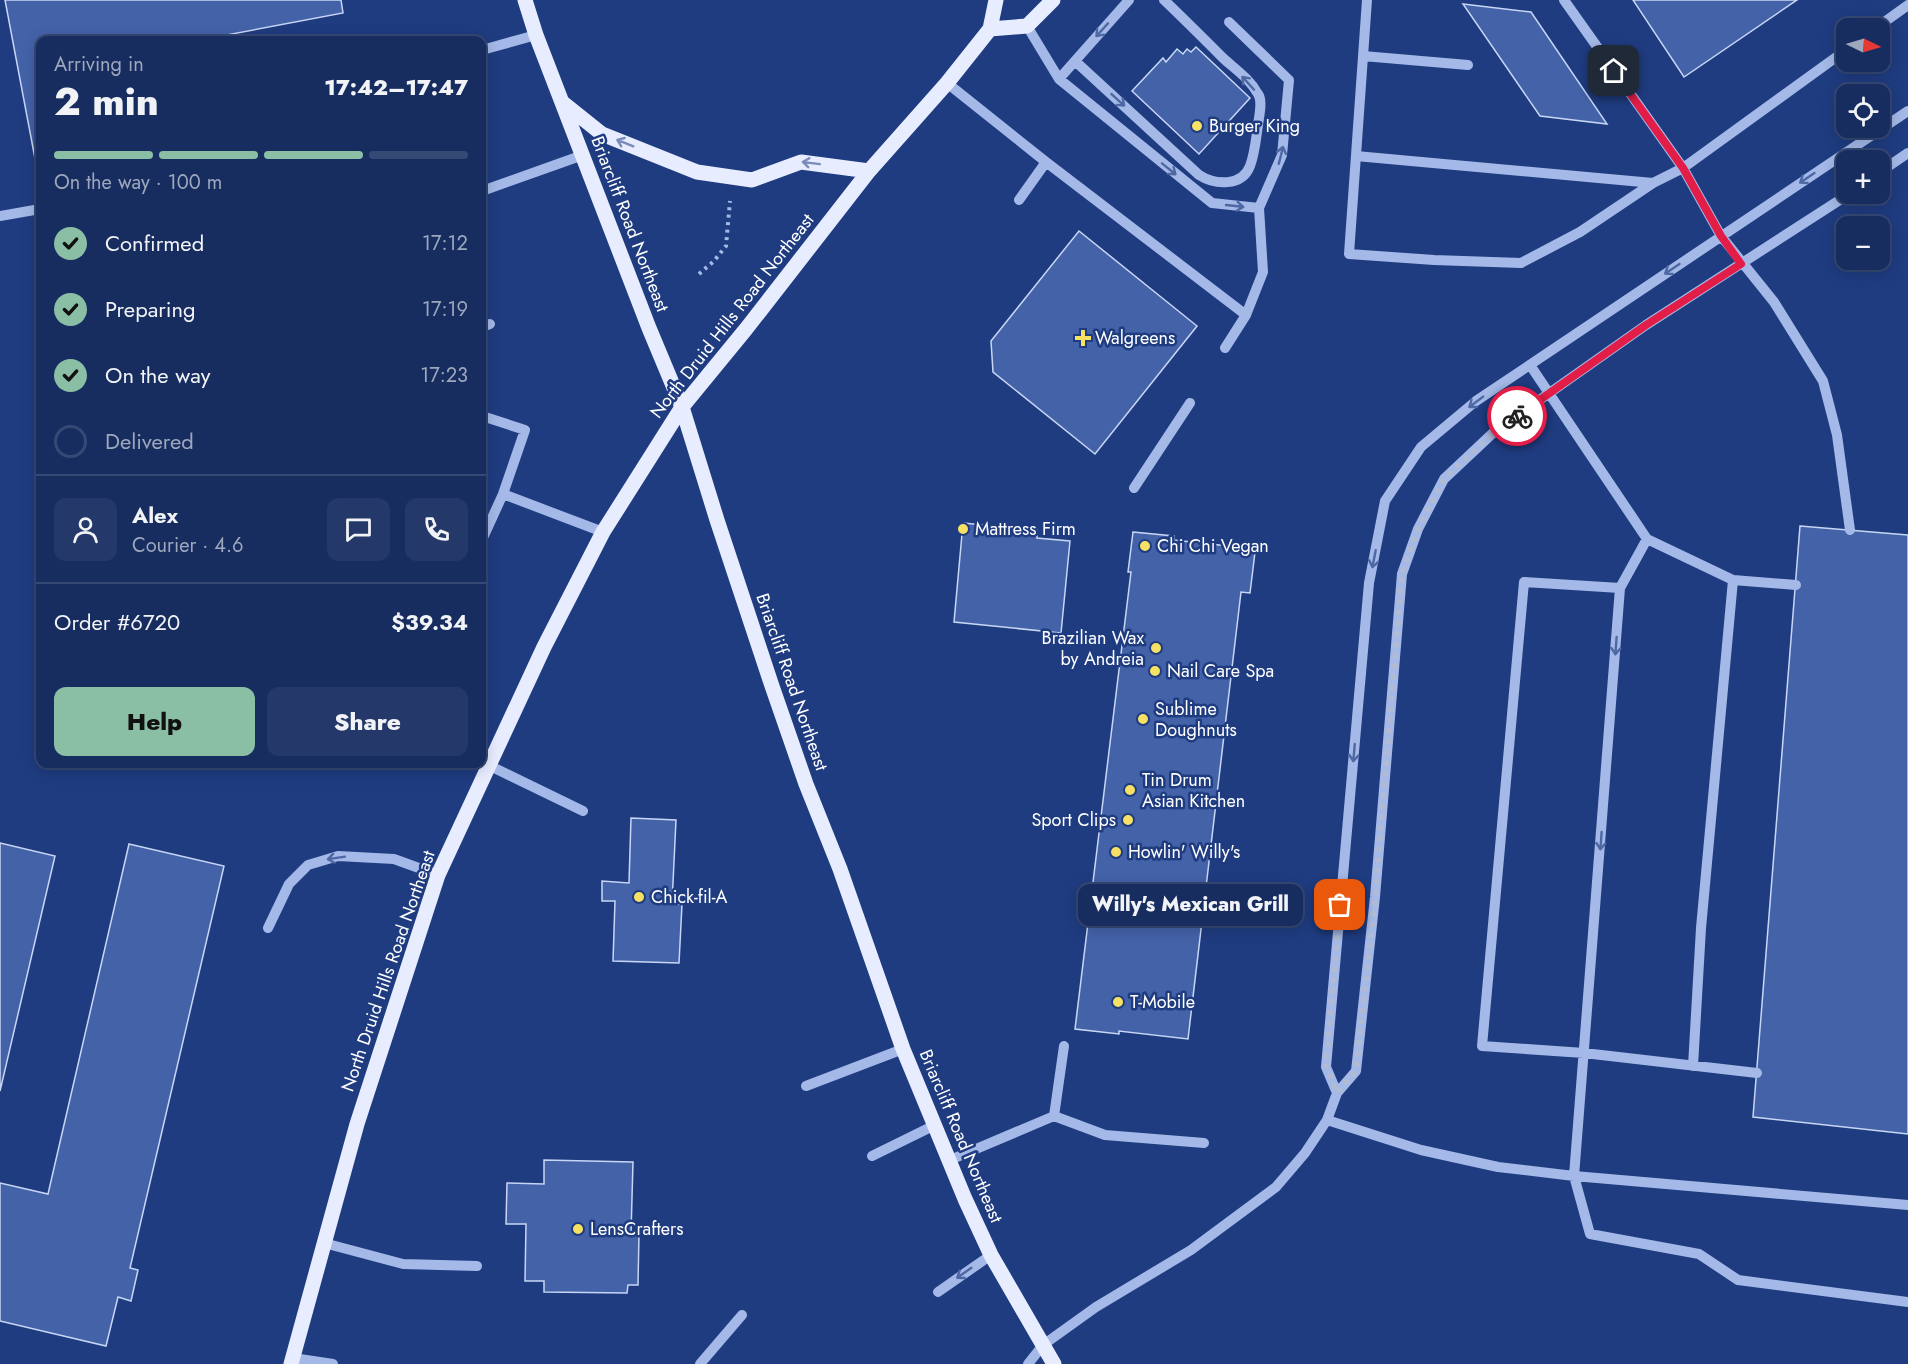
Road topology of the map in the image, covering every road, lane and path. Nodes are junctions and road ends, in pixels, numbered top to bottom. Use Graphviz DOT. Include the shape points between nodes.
graph roads {
  1 [pos="525,0"];
  2 [pos="996,0"];
  3 [pos="1053,0"];
  4 [pos="1129,0"];
  5 [pos="1164,0"];
  6 [pos="1367,0"];
  7 [pos="1564,0"];
  8 [pos="1908,5"];
  9 [pos="1890,18"];
  10 [pos="1229,22"];
  11 [pos="1026,27"];
  12 [pos="990,29"];
  13 [pos="536,35"];
  14 [pos="486,49"];
  15 [pos="1363,56"];
  16 [pos="1836,57"];
  17 [pos="1075,61"];
  18 [pos="1468,65"];
  19 [pos="1059,79"];
  20 [pos="946,84"];
  21 [pos="562,101"];
  22 [pos="1908,111"];
  23 [pos="1908,153"];
  24 [pos="583,155"];
  25 [pos="1356,156"];
  26 [pos="1046,162"];
  27 [pos="1890,165"];
  28 [pos="1683,168"];
  29 [pos="869,171"];
  30 [pos="1653,183"];
  31 [pos="486,189"];
  32 [pos="730,197"];
  33 [pos="1019,200"];
  34 [pos="1836,202"];
  35 [pos="1259,208"];
  36 [pos="36,210"];
  37 [pos="0,216"];
  38 [pos="1721,236"];
  39 [pos="1741,264"];
  40 [pos="699,274"];
  41 [pos="1246,315"];
  42 [pos="1225,348"];
  43 [pos="1530,365"];
  44 [pos="1550,393"];
  45 [pos="1190,403"];
  46 [pos="682,406"];
  47 [pos="486,417"];
  48 [pos="1134,488"];
  49 [pos="503,494"];
  50 [pos="1850,530"];
  51 [pos="486,531"];
  52 [pos="603,532"];
  53 [pos="1647,539"];
  54 [pos="1733,580"];
  55 [pos="1796,585"];
  56 [pos="1620,588"];
  57 [pos="486,762"];
  58 [pos="486,764"];
  59 [pos="483,768"];
  60 [pos="583,811"];
  61 [pos="438,875"];
  62 [pos="268,928"];
  63 [pos="1064,1046"];
  64 [pos="903,1049"];
  65 [pos="1584,1053"];
  66 [pos="1693,1066"];
  67 [pos="1757,1073"];
  68 [pos="806,1086"];
  69 [pos="1337,1093"];
  70 [pos="1054,1116"];
  71 [pos="1327,1120"];
  72 [pos="935,1125"];
  73 [pos="1204,1143"];
  74 [pos="872,1156"];
  75 [pos="950,1160"];
  76 [pos="1574,1176"];
  77 [pos="1908,1205"];
  78 [pos="324,1243"];
  79 [pos="991,1255"];
  80 [pos="477,1266"];
  81 [pos="938,1292"];
  82 [pos="1908,1302"];
  83 [pos="742,1315"];
  84 [pos="1043,1345"];
  85 [pos="292,1361"];
  86 [pos="333,1364"];
  87 [pos="700,1364"];
  88 [pos="1028,1364"];
  89 [pos="1054,1364"];
  1 -- 13 [label="main road, Briarcliff Road Northeast"];
  2 -- 12 [label="main road, North Druid Hills Road Northeast"];
  3 -- 11 [label="main road"];
  4 -- 17 [label="lane, one-way"];
  17 -- 5 [label="lane, one-way" via="1199,175 1222,183 1241,176 1250,168 1260,95"];
  6 -- 15 [label="lane"];
  7 -- 28 [label="lane"];
  8 -- 9 [label="lane"];
  35 -- 10 [label="lane, one-way" via="1282,155 1289,80"];
  11 -- 12 [label="main road"];
  11 -- 19 [label="lane"];
  12 -- 20 [label="main road, North Druid Hills Road Northeast"];
  13 -- 14 [label="lane"];
  13 -- 21 [label="main road, Briarcliff Road Northeast"];
  15 -- 18 [label="lane"];
  15 -- 25 [label="lane"];
  16 -- 28 [label="lane"];
  17 -- 19 [label="lane"];
  19 -- 35 [label="lane, one-way" via="1212,203"];
  20 -- 26 [label="lane"];
  20 -- 29 [label="main road, North Druid Hills Road Northeast"];
  21 -- 24 [label="main road, Briarcliff Road Northeast"];
  29 -- 21 [label="main road, one-way" via="801,162 752,180 698,172 602,134"];
  22 -- 38 [label="lane, one-way"];
  23 -- 27 [label="lane"];
  24 -- 31 [label="lane"];
  24 -- 46 [label="main road, Briarcliff Road Northeast"];
  25 -- 30 [label="lane"];
  25 -- 30 [label="lane" via="1349,254 1521,263 1580,232"];
  26 -- 33 [label="lane"];
  26 -- 41 [label="lane"];
  28 -- 30 [label="lane"];
  28 -- 38 [label="lane"];
  29 -- 46 [label="main road, North Druid Hills Road Northeast"];
  32 -- 40 [label="path" via="726,246"];
  34 -- 39 [label="lane"];
  35 -- 41 [label="lane" via="1263,272"];
  36 -- 37 [label="lane"];
  38 -- 39 [label="lane"];
  38 -- 43 [label="lane, one-way"];
  39 -- 44 [label="lane"];
  39 -- 50 [label="lane" via="1774,302 1824,381 1837,435"];
  41 -- 42 [label="lane"];
  43 -- 44 [label="lane"];
  43 -- 69 [label="lane, one-way" via="1476,401 1421,447 1385,501 1369,583 1326,1066"];
  44 -- 53 [label="lane"];
  44 -- 69 [label="lane" via="1494,432 1444,479 1418,529 1402,574 1356,1071"];
  45 -- 48 [label="lane"];
  46 -- 52 [label="main road, North Druid Hills Road Northeast"];
  46 -- 64 [label="main road, Briarcliff Road Northeast" via="806,784"];
  47 -- 49 [label="lane" via="525,430"];
  49 -- 51 [label="lane"];
  49 -- 52 [label="lane"];
  52 -- 57 [label="main road, North Druid Hills Road Northeast"];
  53 -- 54 [label="lane"];
  53 -- 56 [label="lane"];
  54 -- 55 [label="lane"];
  54 -- 66 [label="lane" via="1701,928"];
  56 -- 65 [label="lane, one-way"];
  56 -- 65 [label="lane" via="1524,582 1482,1046"];
  58 -- 60 [label="lane"];
  59 -- 61 [label="main road, North Druid Hills Road Northeast"];
  61 -- 62 [label="lane, one-way" via="394,859 338,856 308,865 289,884"];
  61 -- 78 [label="main road, North Druid Hills Road Northeast" via="357,1124"];
  63 -- 70 [label="lane"];
  64 -- 68 [label="lane"];
  64 -- 72 [label="main road, Briarcliff Road Northeast"];
  65 -- 66 [label="lane"];
  65 -- 76 [label="lane"];
  66 -- 67 [label="lane"];
  69 -- 71 [label="lane"];
  70 -- 73 [label="lane" via="1105,1136"];
  70 -- 75 [label="lane"];
  71 -- 76 [label="lane" via="1443,1155 1498,1167"];
  71 -- 84 [label="lane" via="1305,1154 1276,1187 1191,1250 1096,1307"];
  72 -- 74 [label="lane"];
  72 -- 75 [label="main road, Briarcliff Road Northeast"];
  75 -- 79 [label="main road, Briarcliff Road Northeast"];
  76 -- 77 [label="lane"];
  76 -- 82 [label="lane" via="1590,1234 1700,1254 1738,1280"];
  78 -- 80 [label="lane" via="403,1264"];
  78 -- 85 [label="main road, North Druid Hills Road Northeast"];
  79 -- 81 [label="lane, one-way"];
  79 -- 84 [label="main road, Briarcliff Road Northeast"];
  83 -- 87 [label="lane"];
  84 -- 88 [label="lane"];
  84 -- 89 [label="main road, Briarcliff Road Northeast"];
  85 -- 86 [label="lane"];
}
